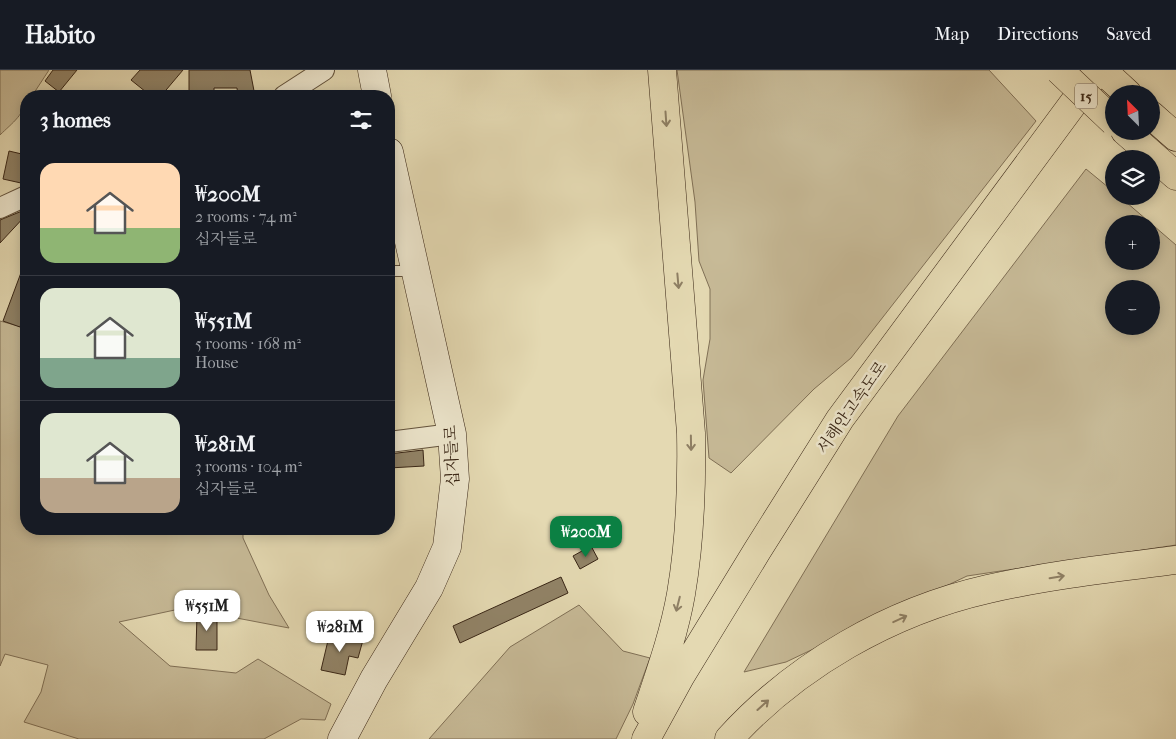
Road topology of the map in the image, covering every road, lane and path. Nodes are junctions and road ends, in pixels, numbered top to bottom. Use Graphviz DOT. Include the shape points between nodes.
graph roads {
  1 [pos="324,70"];
  2 [pos="372,70"];
  3 [pos="662,70"];
  4 [pos="1059,70"];
  5 [pos="1100,70"];
  6 [pos="1118,85"];
  7 [pos="293,90"];
  8 [pos="376,90"];
  9 [pos="1105,113"];
  10 [pos="1160,123"];
  11 [pos="1176,137"];
  12 [pos="1135,140"];
  13 [pos="1176,176"];
  14 [pos="20,199"];
  15 [pos="395,203"];
  16 [pos="0,208"];
  17 [pos="395,271"];
  18 [pos="416,271"];
  19 [pos="452,434"];
  20 [pos="395,441"];
  21 [pos="1176,560"];
  22 [pos="342,739"];
  23 [pos="637,739"];
  24 [pos="646,739"];
  25 [pos="729,739"];
  1 -- 7 [label="street"];
  2 -- 8 [label="main road"];
  3 -- 23 [label="highway, one-way" via="692,481 681,594 667,650"];
  4 -- 9 [label="highway, 15, bridge"];
  5 -- 6 [label="highway, 서해안고속도로 / 15"];
  5 -- 24 [label="highway, 서해안고속도로" via="840,419 680,677"];
  10 -- 11 [label="highway"];
  12 -- 13 [label="highway"];
  14 -- 16 [label="street"];
  15 -- 18 [label="main road, 십자들로"];
  17 -- 18 [label="lane"];
  18 -- 19 [label="main road, 십자들로"];
  19 -- 20 [label="street"];
  19 -- 22 [label="main road, 십자들로" via="455,479 447,546 429,588"];
  25 -- 21 [label="highway, one-way" via="771,698 809,668 866,635 917,612 960,596 1010,584"];
}
